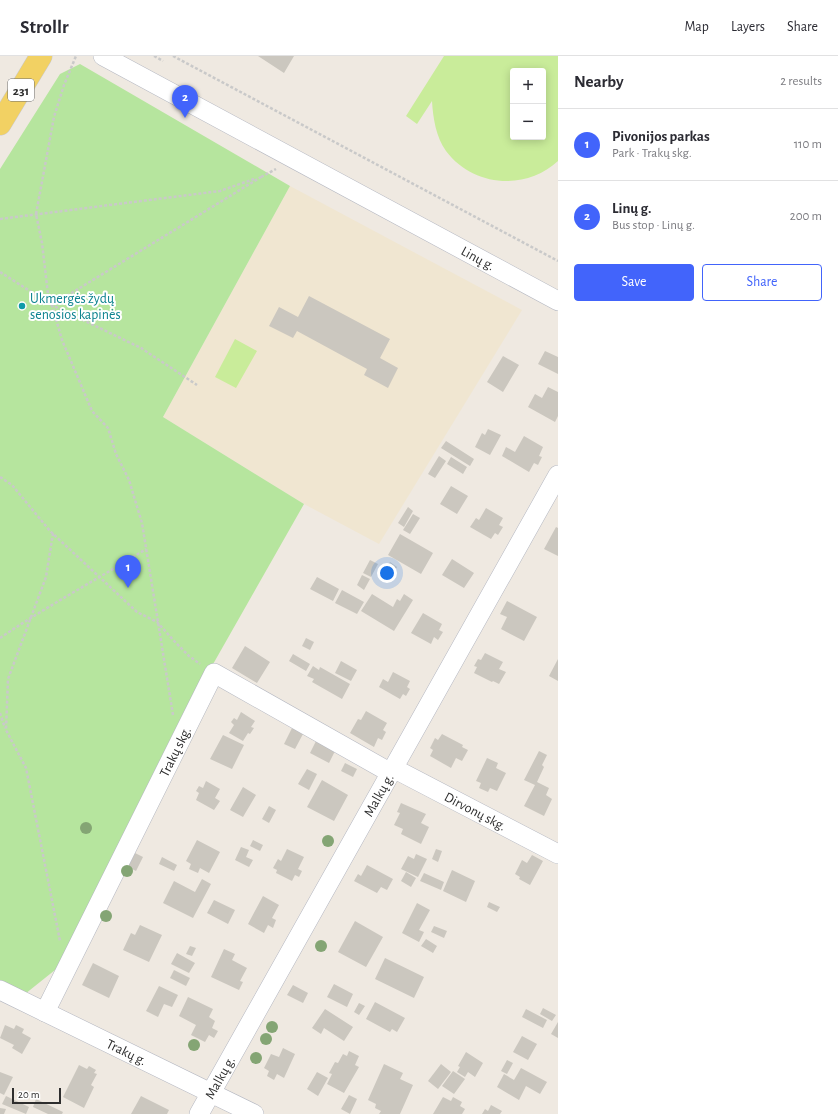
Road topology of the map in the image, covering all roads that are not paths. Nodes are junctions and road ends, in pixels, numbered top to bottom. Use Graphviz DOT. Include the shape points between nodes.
graph roads {
  1 [pos="41,56"];
  2 [pos="103,56"];
  3 [pos="0,124"];
  4 [pos="558,301"];
  5 [pos="558,475"];
  6 [pos="392,771"];
  7 [pos="558,854"];
  8 [pos="0,990"];
  9 [pos="45,1012"];
  10 [pos="211,1092"];
  11 [pos="199,1114"];
  12 [pos="254,1114"];
  1 -- 3 [label="main road, 231"];
  2 -- 4 [label="street, Linų g."];
  5 -- 6 [label="street, Malkų g."];
  6 -- 7 [label="street, Dirvonų skg."];
  6 -- 9 [label="street, Trakų skg." via="214,672"];
  6 -- 10 [label="street, Malkų g."];
  8 -- 9 [label="street, Trakų g."];
  9 -- 10 [label="street, Trakų g."];
  10 -- 11 [label="street, Malkų g."];
  10 -- 12 [label="street, Trakų g."];
}
